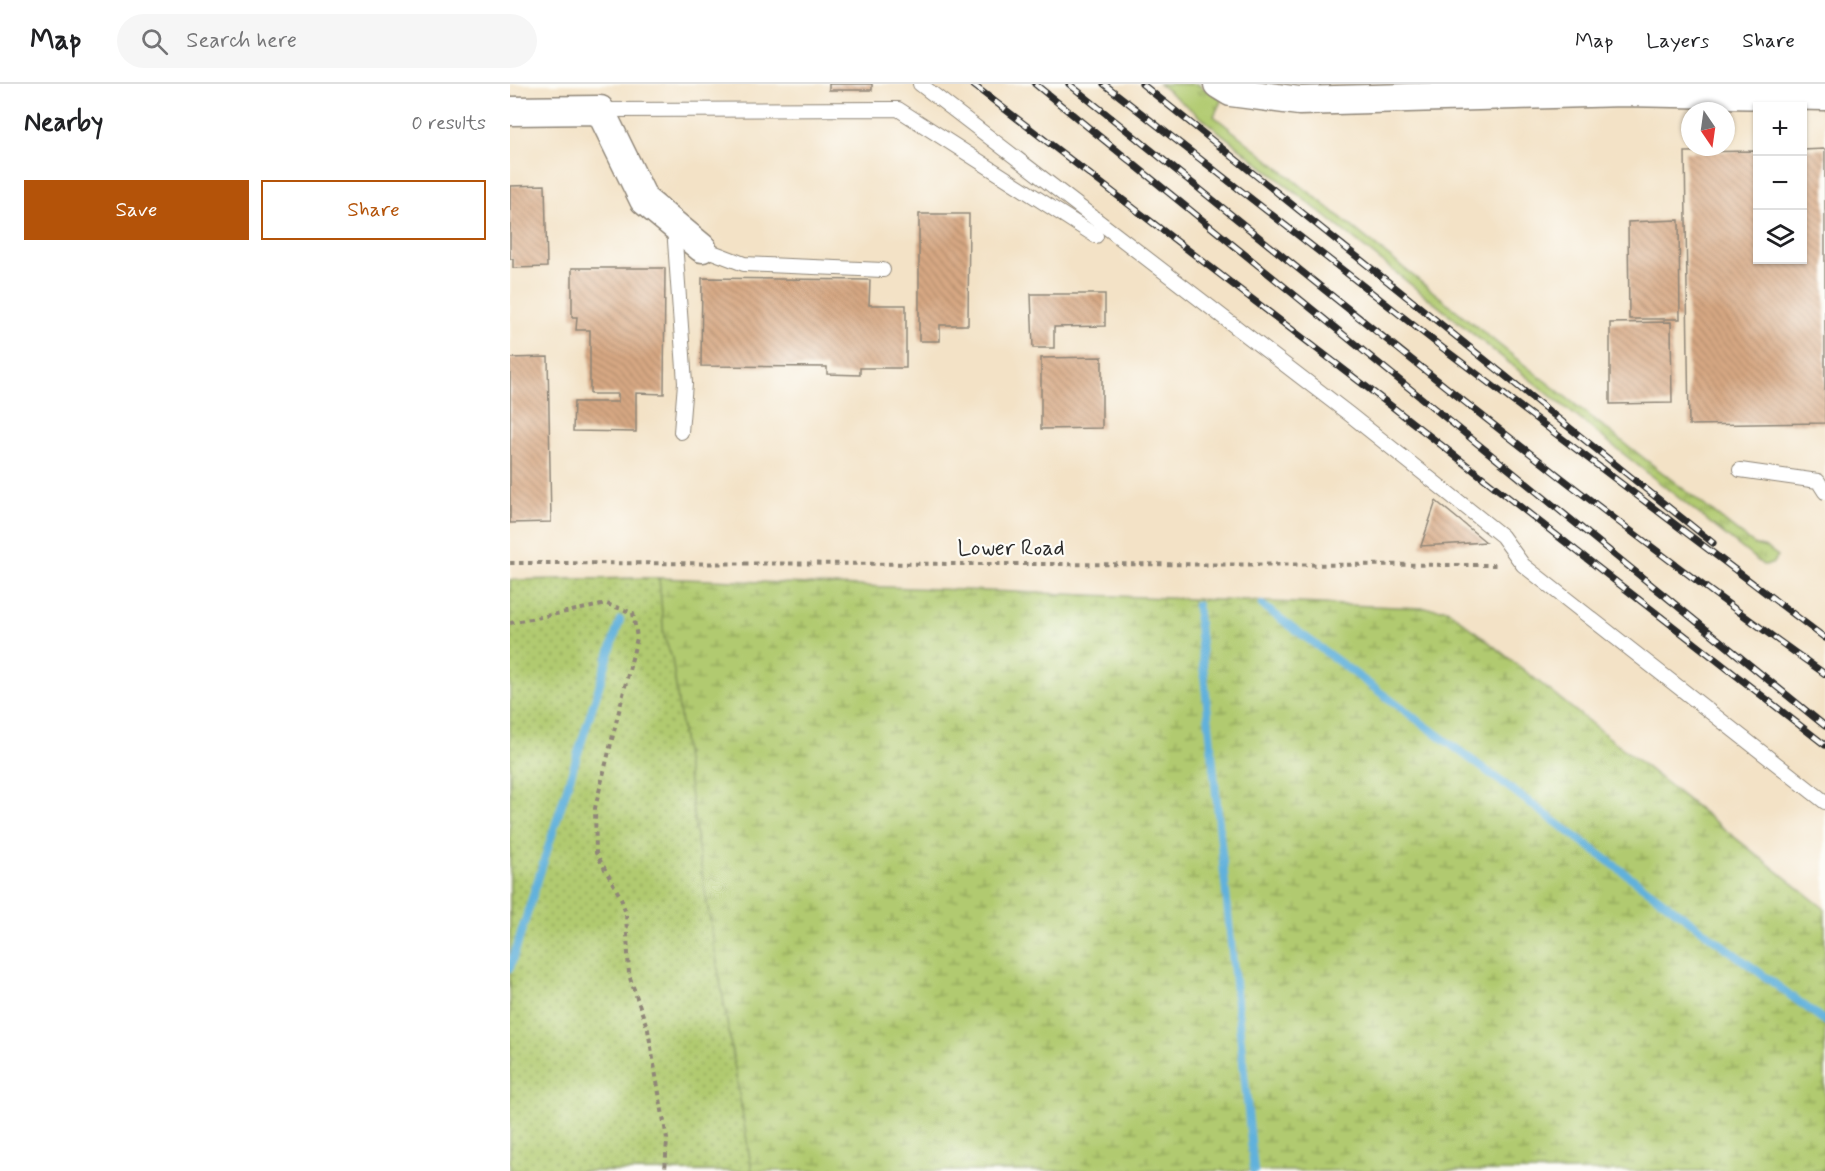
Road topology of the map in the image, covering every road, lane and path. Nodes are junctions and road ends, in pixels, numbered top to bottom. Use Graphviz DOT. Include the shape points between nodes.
graph roads {
  1 [pos="920,84"];
  2 [pos="1218,84"];
  3 [pos="1624,88"];
  4 [pos="1297,93"];
  5 [pos="1825,96"];
  6 [pos="600,110"];
  7 [pos="510,111"];
  8 [pos="674,224"];
  9 [pos="1096,236"];
  10 [pos="702,248"];
  11 [pos="882,270"];
  12 [pos="681,432"];
  13 [pos="1740,470"];
  14 [pos="1825,492"];
  15 [pos="510,562"];
  16 [pos="1501,565"];
  17 [pos="510,623"];
  18 [pos="1825,802"];
  19 [pos="665,1171"];
  1 -- 18 [label="lane" via="1349,414 1502,536 1523,565"];
  2 -- 4 [label="street" via="1231,92"];
  3 -- 4 [label="street"];
  3 -- 5 [label="street"];
  6 -- 7 [label="street"];
  6 -- 8 [label="street" via="644,200"];
  6 -- 9 [label="lane" via="898,109"];
  8 -- 10 [label="street"];
  8 -- 12 [label="lane" via="685,383"];
  10 -- 11 [label="lane" via="744,264"];
  13 -- 14 [label="lane" via="1818,481"];
  15 -- 16 [label="path, Lower Road"];
  17 -- 19 [label="path" via="607,604 633,613 637,638 595,808 594,831 596,856 626,914 629,975 648,1030 667,1140"];
}
